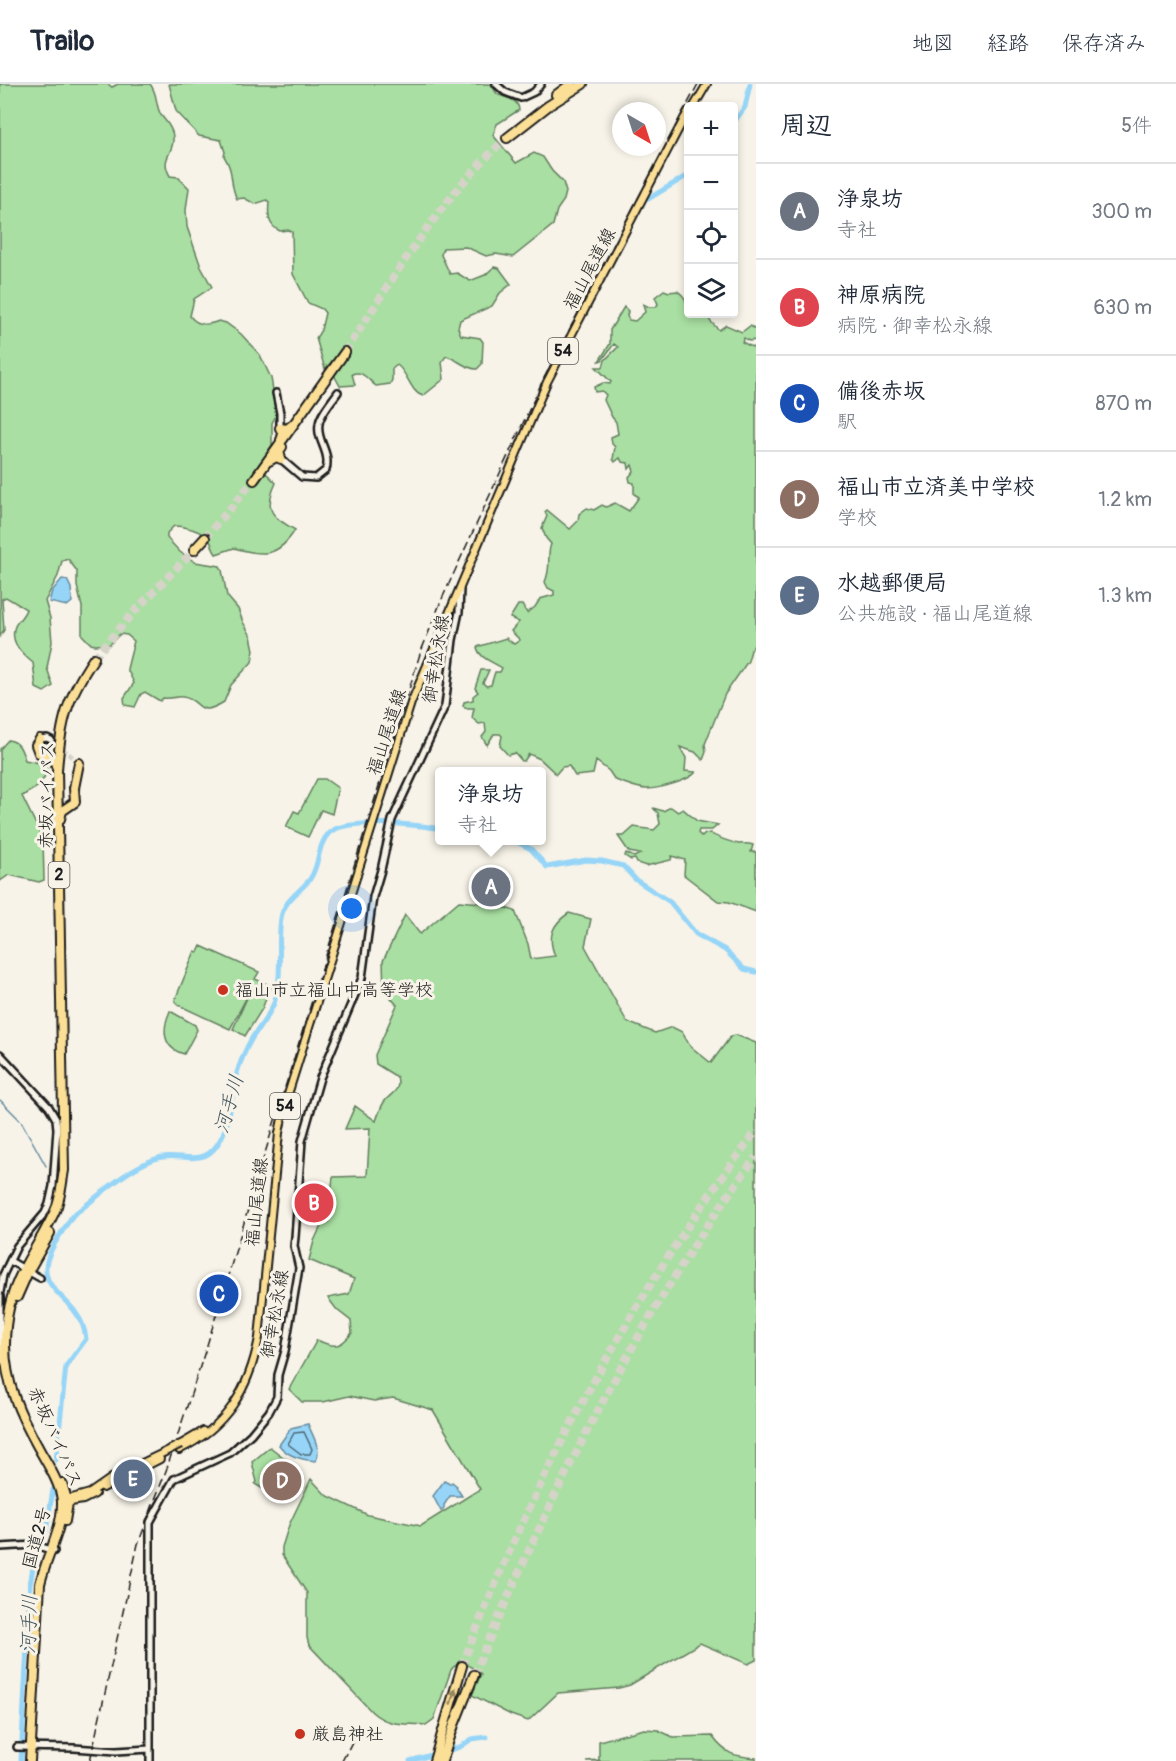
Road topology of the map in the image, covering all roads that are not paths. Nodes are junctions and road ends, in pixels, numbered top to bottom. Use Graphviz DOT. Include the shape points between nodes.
graph roads {
  1 [pos="496,84"];
  2 [pos="541,84"];
  3 [pos="571,84"];
  4 [pos="582,84"];
  5 [pos="592,84"];
  6 [pos="705,84"];
  7 [pos="566,94"];
  8 [pos="694,102"];
  9 [pos="684,123"];
  10 [pos="517,129"];
  11 [pos="507,138"];
  12 [pos="345,352"];
  13 [pos="338,392"];
  14 [pos="276,393"];
  15 [pos="293,425"];
  16 [pos="280,428"];
  17 [pos="281,459"];
  18 [pos="268,462"];
  19 [pos="260,472"];
  20 [pos="254,480"];
  21 [pos="205,538"];
  22 [pos="194,550"];
  23 [pos="459,589"];
  24 [pos="77,686"];
  25 [pos="69,704"];
  26 [pos="40,740"];
  27 [pos="51,740"];
  28 [pos="59,744"];
  29 [pos="50,757"];
  30 [pos="78,761"];
  31 [pos="59,771"];
  32 [pos="58,806"];
  33 [pos="72,806"];
  34 [pos="60,820"];
  35 [pos="63,1048"];
  36 [pos="0,1054"];
  37 [pos="10,1261"];
  38 [pos="26,1270"];
  39 [pos="40,1278"];
  40 [pos="0,1294"];
  41 [pos="0,1362"];
  42 [pos="65,1501"];
  43 [pos="0,1547"];
  44 [pos="49,1549"];
  45 [pos="462,1666"];
  46 [pos="474,1675"];
  47 [pos="25,1747"];
  48 [pos="150,1749"];
  49 [pos="32,1761"];
  50 [pos="150,1761"];
  51 [pos="435,1761"];
  52 [pos="442,1761"];
  1 -- 2 [label="main road" via="521,98"];
  3 -- 10 [label="highway"];
  4 -- 7 [label="highway"];
  5 -- 7 [label="highway"];
  6 -- 8 [label="main road"];
  7 -- 10 [label="highway"];
  9 -- 23 [label="main road, 福山尾道線 / 54" via="547,382"];
  10 -- 11 [label="highway"];
  12 -- 15 [label="highway"];
  13 -- 17 [label="main road" via="319,424 328,456 326,470 316,478 302,477"];
  14 -- 16 [label="main road"];
  15 -- 16 [label="highway"];
  15 -- 17 [label="highway" via="279,451"];
  15 -- 18 [label="highway"];
  16 -- 19 [label="highway" via="282,438"];
  17 -- 18 [label="highway" via="276,457"];
  18 -- 19 [label="highway"];
  19 -- 20 [label="highway"];
  21 -- 22 [label="highway"];
  23 -- 42 [label="main road, 福山尾道線 / 54, bridge" via="411,703 288,1094 279,1133 259,1338 255,1361 242,1392 209,1426 180,1447 113,1477 90,1493"];
  23 -- 48 [label="main road, 御幸松永線" via="445,706 391,823 373,897 362,978 320,1078 302,1141 294,1237 299,1268 277,1397 266,1418 236,1448 174,1479 150,1522"];
  24 -- 25 [label="highway, 赤坂バイパス / 2"];
  25 -- 28 [label="highway, 赤坂バイパス / 2"];
  25 -- 31 [label="highway, 赤坂バイパス / 2"];
  26 -- 27 [label="main road"];
  26 -- 29 [label="highway" via="36,745 39,753"];
  28 -- 29 [label="highway"];
  28 -- 32 [label="highway, 赤坂バイパス / 2"];
  29 -- 32 [label="highway" via="56,762"];
  30 -- 33 [label="highway"];
  31 -- 33 [label="highway" via="61,801"];
  31 -- 34 [label="highway, 赤坂バイパス / 2"];
  32 -- 35 [label="highway, 赤坂バイパス / 2"];
  33 -- 34 [label="highway" via="62,811"];
  34 -- 35 [label="highway, 赤坂バイパス / 2"];
  35 -- 38 [label="highway, 赤坂バイパス / 2" via="67,1165 64,1197 56,1221"];
  36 -- 37 [label="main road" via="49,1107 57,1129 49,1204"];
  37 -- 38 [label="main road"];
  37 -- 40 [label="main road"];
  38 -- 39 [label="main road"];
  38 -- 42 [label="highway, 赤坂バイパス / 2" via="12,1296 8,1317 8,1374 16,1404"];
  40 -- 41 [label="main road"];
  42 -- 44 [label="highway, 国道2号" via="65,1520"];
  43 -- 44 [label="main road" via="35,1545"];
  44 -- 47 [label="highway, 国道2号"];
  51 -- 45 [label="highway, one-way"];
  46 -- 52 [label="highway"];
  47 -- 48 [label="main road"];
  47 -- 49 [label="highway, 国道2号"];
  48 -- 50 [label="main road, 御幸松永線"];
}
